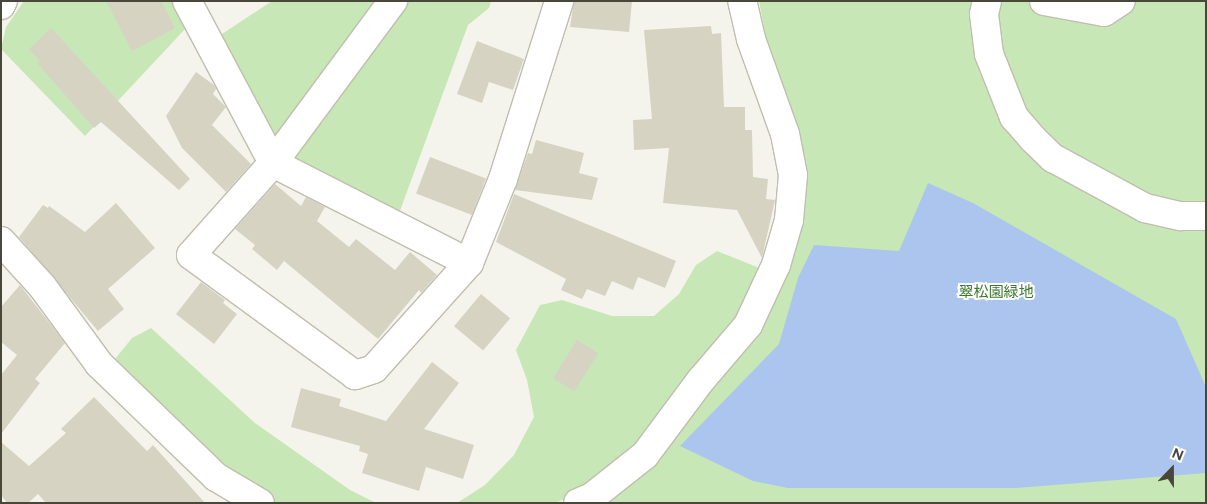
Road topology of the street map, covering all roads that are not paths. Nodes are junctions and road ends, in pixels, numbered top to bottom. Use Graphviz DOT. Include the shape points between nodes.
graph roads {
  1 [pos="3,1"];
  2 [pos="187,1"];
  3 [pos="393,1"];
  4 [pos="559,1"];
  5 [pos="742,1"];
  6 [pos="987,1"];
  7 [pos="1044,1"];
  8 [pos="1121,1"];
  9 [pos="1,5"];
  10 [pos="273,164"];
  11 [pos="1206,216"];
  12 [pos="1,241"];
  13 [pos="469,264"];
  14 [pos="260,503"];
  15 [pos="578,503"];
  1 -- 9 [label="street"];
  2 -- 10 [label="street"];
  3 -- 10 [label="street"];
  4 -- 13 [label="street" via="503,179"];
  5 -- 15 [label="street" via="750,39 784,134 792,175 789,220 776,266 748,325 701,380 645,455 592,497"];
  6 -- 11 [label="street" via="984,14 989,54 1014,117 1033,138 1054,158 1145,208 1181,216"];
  7 -- 8 [label="street" via="1104,12"];
  10 -- 13 [label="street"];
  10 -- 13 [label="street" via="191,255 355,375 374,369"];
  12 -- 14 [label="street" via="42,286 99,364 216,477"];
}
